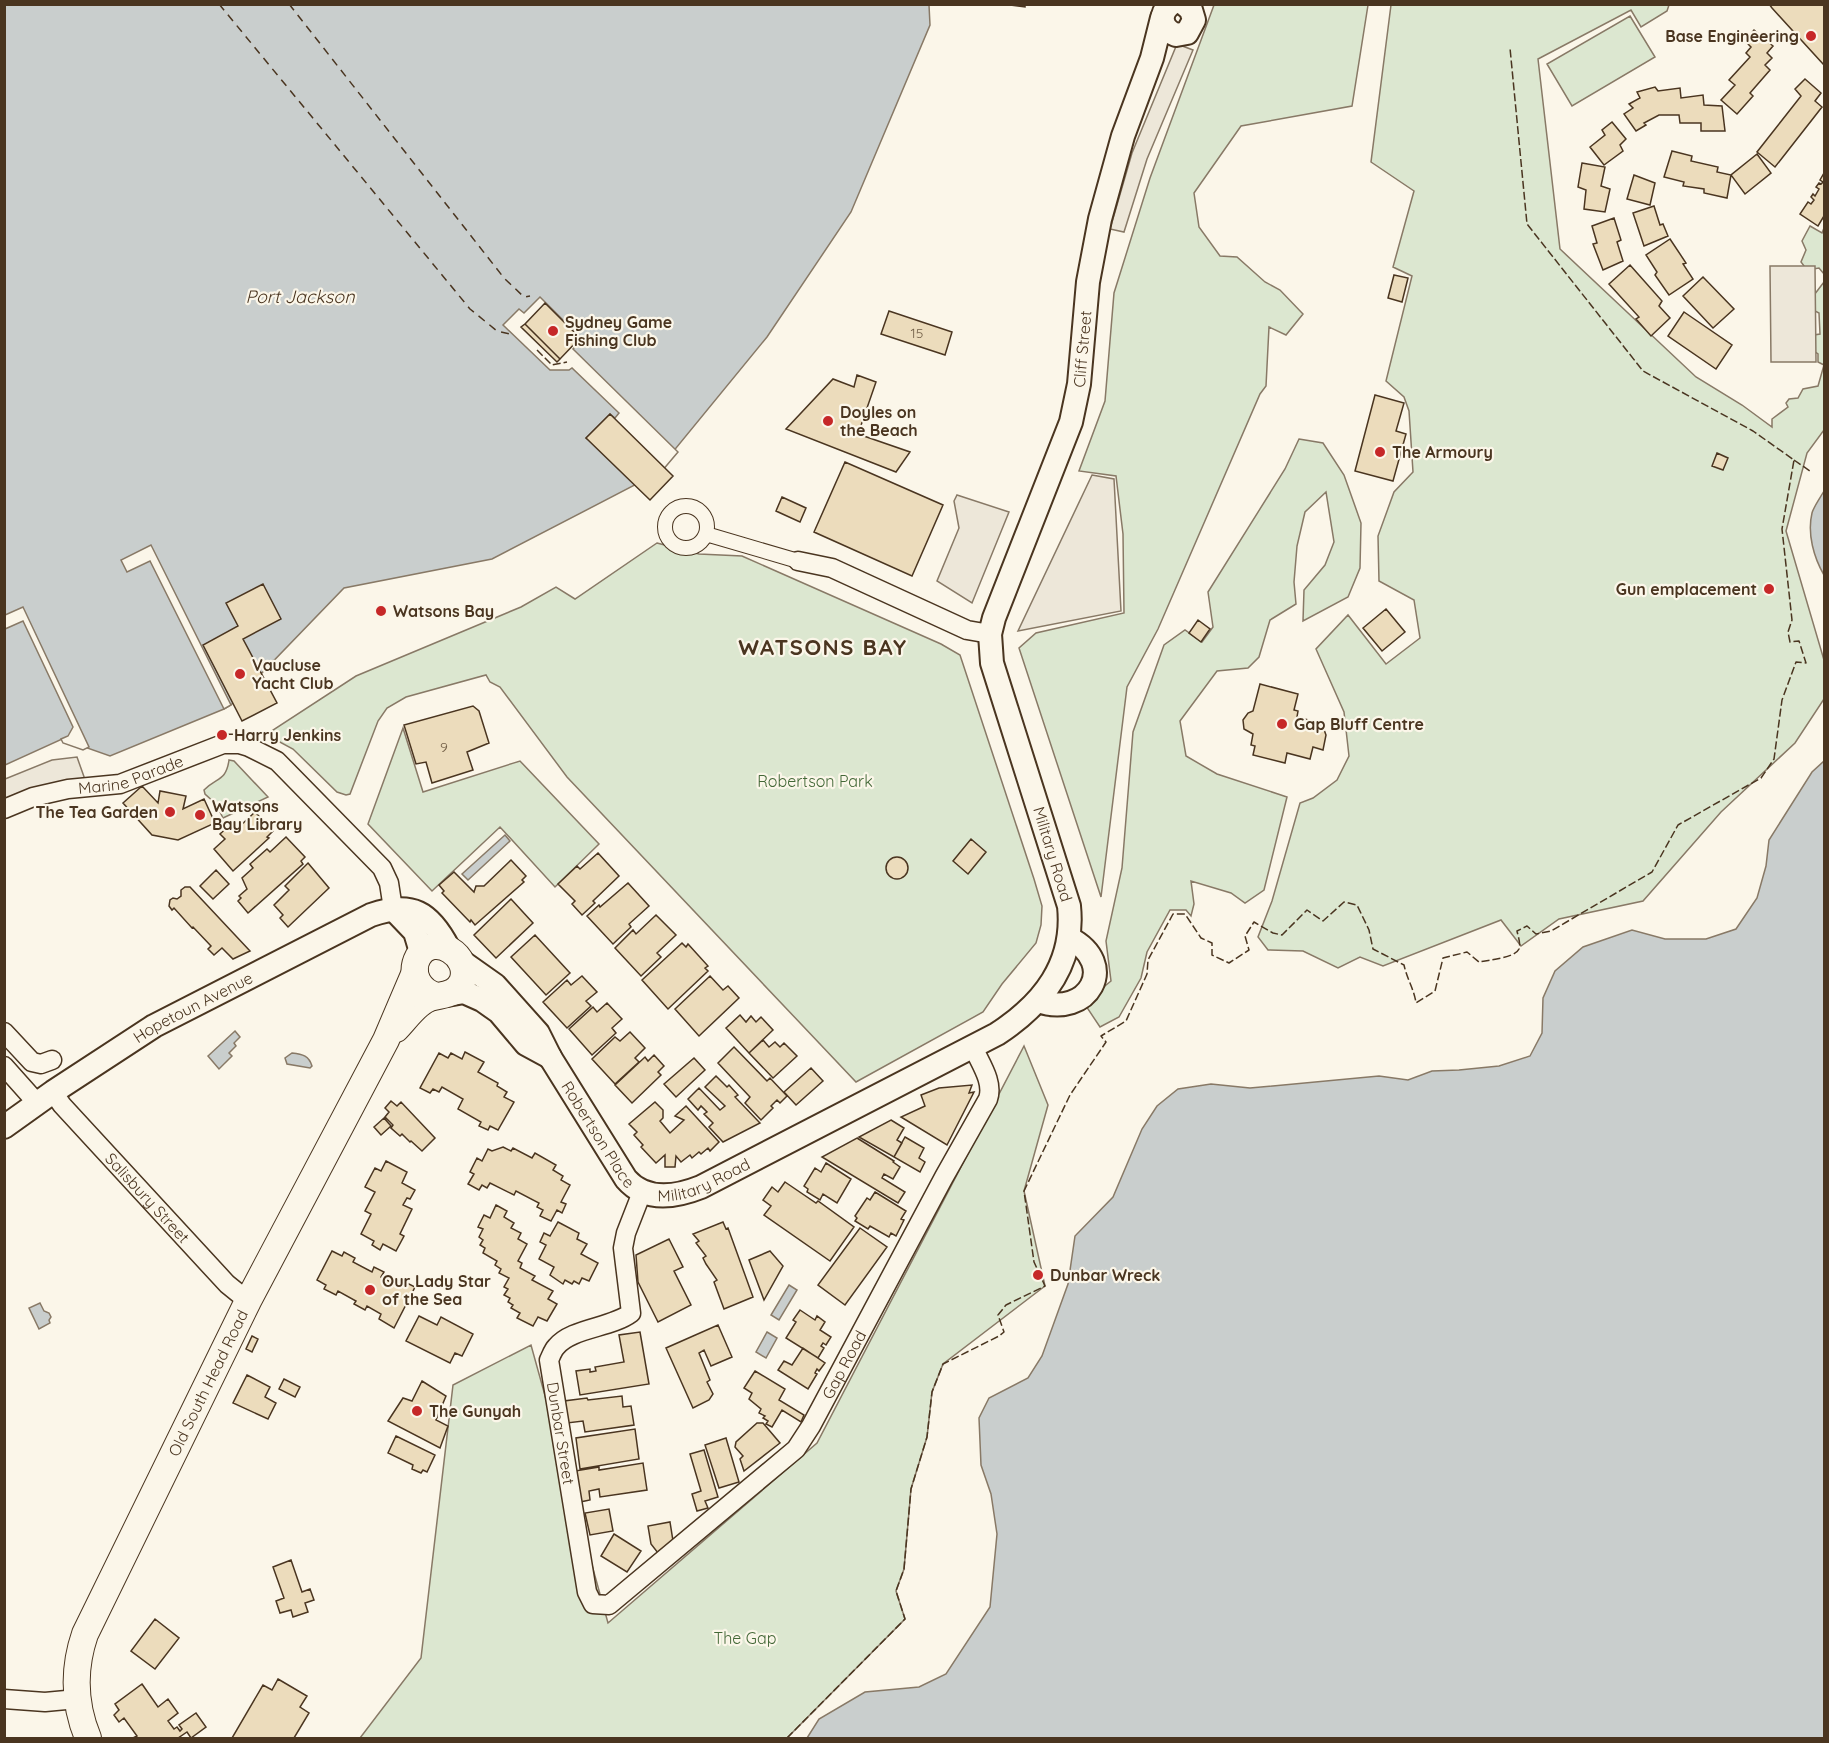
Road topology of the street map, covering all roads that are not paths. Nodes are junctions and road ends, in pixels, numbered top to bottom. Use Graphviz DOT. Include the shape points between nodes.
graph roads {
  1 [pos="1176,13"];
  2 [pos="706,534"];
  3 [pos="798,561"];
  4 [pos="990,634"];
  5 [pos="4,809"];
  6 [pos="393,909"];
  7 [pos="1069,938"];
  8 [pos="455,955"];
  9 [pos="418,962"];
  10 [pos="442,996"];
  11 [pos="1038,1001"];
  12 [pos="4,1032"];
  13 [pos="387,1040"];
  14 [pos="973,1047"];
  15 [pos="550,1057"];
  16 [pos="52,1060"];
  17 [pos="4,1066"];
  18 [pos="45,1098"];
  19 [pos="4,1127"];
  20 [pos="642,1192"];
  21 [pos="248,1301"];
  22 [pos="631,1313"];
  23 [pos="593,1604"];
  24 [pos="4,1699"];
  25 [pos="77,1699"];
  26 [pos="88,1738"];
  1 -- 4 [label="street, Cliff Street" via="1152,58 1123,136 1100,219 1089,274 1081,366 1071,422"];
  2 -- 3 [label="street"];
  3 -- 4 [label="street" via="832,568 967,630"];
  4 -- 7 [label="street, Military Road" via="992,663 1066,892 1071,921"];
  5 -- 6 [label="street, Marine Parade" via="68,789 120,784 217,745 239,744 277,761 382,868 390,883"];
  6 -- 8 [label="street, Hopetoun Avenue" via="422,913"];
  6 -- 9 [label="street" via="415,932"];
  6 -- 18 [label="street, Hopetoun Avenue" via="355,922 180,1012"];
  7 -- 11 [label="street, Military Road" via="1059,969"];
  7 -- 11 [label="street" via="1088,951 1095,970 1094,982 1087,994 1074,1002 1051,1006"];
  8 -- 9 [label="main road" via="435,946"];
  8 -- 10 [label="main road" via="464,973 462,980 458,988"];
  8 -- 15 [label="street, Robertson Place" via="511,1001 538,1033"];
  9 -- 10 [label="main road" via="422,988 431,995"];
  9 -- 13 [label="main road, Old South Head Road"];
  10 -- 13 [label="main road, Old South Head Road" via="423,1002"];
  10 -- 15 [label="street, Robertson Place" via="464,992 482,1000 499,1012 526,1044"];
  11 -- 14 [label="street, Military Road" via="1017,1021"];
  12 -- 16 [label="street" via="32,1062"];
  13 -- 21 [label="main road, Old South Head Road"];
  14 -- 20 [label="street, Military Road" via="701,1187 673,1196"];
  14 -- 23 [label="street, Gap Road" via="989,1082 988,1099 796,1449 609,1605"];
  15 -- 20 [label="street, Robertson Place" via="622,1174"];
  17 -- 18 [label="street, Salisbury Street"];
  18 -- 19 [label="street, Hopetoun Avenue"];
  18 -- 21 [label="street, Salisbury Street" via="62,1105 227,1284"];
  20 -- 22 [label="street, Robertson Place" via="623,1248"];
  21 -- 25 [label="main road, Old South Head Road" via="85,1634 77,1662"];
  22 -- 23 [label="street, Dunbar Street" via="576,1334 556,1346 549,1360 587,1592"];
  24 -- 25 [label="street"];
  25 -- 26 [label="main road, Old South Head Road"];
}
